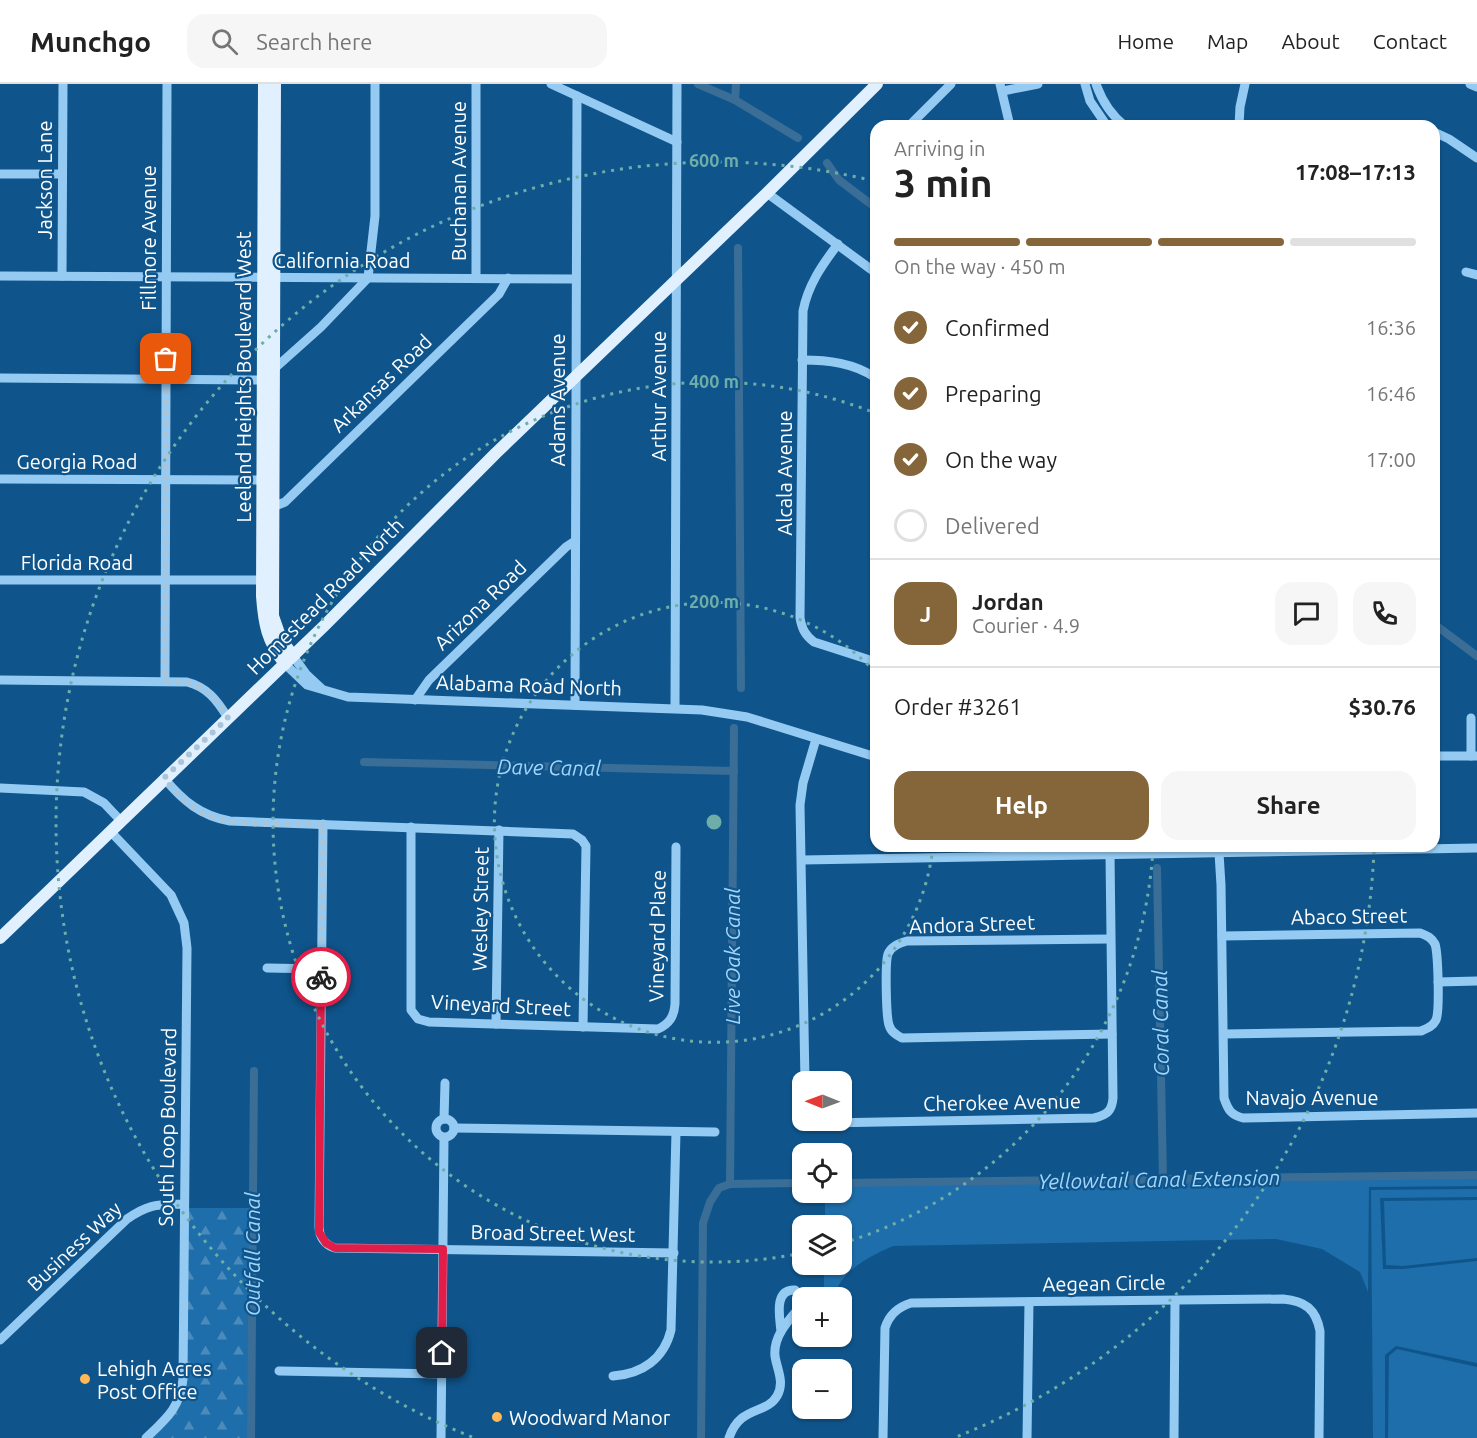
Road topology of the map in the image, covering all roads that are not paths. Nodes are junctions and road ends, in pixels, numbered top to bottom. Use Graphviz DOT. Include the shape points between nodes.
graph roads {
  1 [pos="63,84"];
  2 [pos="167,84"];
  3 [pos="264,84"];
  4 [pos="275,84"];
  5 [pos="375,84"];
  6 [pos="476,84"];
  7 [pos="551,84"];
  8 [pos="677,84"];
  9 [pos="877,84"];
  10 [pos="951,84"];
  11 [pos="1038,84"];
  12 [pos="1085,84"];
  13 [pos="1096,84"];
  14 [pos="1245,84"];
  15 [pos="1470,84"];
  16 [pos="1477,87"];
  17 [pos="1002,88"];
  18 [pos="577,96"];
  19 [pos="915,120"];
  20 [pos="1009,120"];
  21 [pos="1103,120"];
  22 [pos="1119,120"];
  23 [pos="1239,120"];
  24 [pos="1440,135"];
  25 [pos="677,142"];
  26 [pos="1477,158"];
  27 [pos="0,174"];
  28 [pos="63,174"];
  29 [pos="767,193"];
  30 [pos="838,244"];
  31 [pos="870,268"];
  32 [pos="1467,272"];
  33 [pos="1477,275"];
  34 [pos="0,276"];
  35 [pos="62,276"];
  36 [pos="166,277"];
  37 [pos="268,277"];
  38 [pos="368,278"];
  39 [pos="476,278"];
  40 [pos="508,278"];
  41 [pos="576,279"];
  42 [pos="676,280"];
  43 [pos="802,360"];
  44 [pos="274,369"];
  45 [pos="870,375"];
  46 [pos="0,378"];
  47 [pos="575,378"];
  48 [pos="166,379"];
  49 [pos="263,380"];
  50 [pos="0,479"];
  51 [pos="165,480"];
  52 [pos="262,480"];
  53 [pos="273,507"];
  54 [pos="575,541"];
  55 [pos="0,580"];
  56 [pos="165,580"];
  57 [pos="262,580"];
  58 [pos="289,660"];
  59 [pos="870,660"];
  60 [pos="0,680"];
  61 [pos="165,681"];
  62 [pos="415,700"];
  63 [pos="575,705"];
  64 [pos="675,708"];
  65 [pos="228,718"];
  66 [pos="1471,718"];
  67 [pos="816,739"];
  68 [pos="870,755"];
  69 [pos="1440,756"];
  70 [pos="1474,756"];
  71 [pos="164,778"];
  72 [pos="0,788"];
  73 [pos="121,820"];
  74 [pos="323,824"];
  75 [pos="411,827"];
  76 [pos="499,830"];
  77 [pos="110,831"];
  78 [pos="676,847"];
  79 [pos="1477,848"];
  80 [pos="1440,849"];
  81 [pos="1134,852"];
  82 [pos="1203,852"];
  83 [pos="1271,852"];
  84 [pos="1219,853"];
  85 [pos="1110,854"];
  86 [pos="802,860"];
  87 [pos="1222,936"];
  88 [pos="0,938"];
  89 [pos="1110,939"];
  90 [pos="267,968"];
  91 [pos="322,969"];
  92 [pos="1477,981"];
  93 [pos="1438,982"];
  94 [pos="496,1024"];
  95 [pos="668,1024"];
  96 [pos="583,1027"];
  97 [pos="1112,1034"];
  98 [pos="1224,1034"];
  99 [pos="805,1071"];
  100 [pos="445,1083"];
  101 [pos="1477,1113"];
  102 [pos="444,1119"];
  103 [pos="852,1123"];
  104 [pos="454,1128"];
  105 [pos="676,1132"];
  106 [pos="715,1132"];
  107 [pos="444,1138"];
  108 [pos="184,1204"];
  109 [pos="443,1249"];
  110 [pos="674,1253"];
  111 [pos="1175,1300"];
  112 [pos="1029,1302"];
  113 [pos="781,1332"];
  114 [pos="0,1340"];
  115 [pos="279,1371"];
  116 [pos="442,1374"];
  117 [pos="613,1376"];
  118 [pos="146,1438"];
  119 [pos="441,1438"];
  120 [pos="729,1438"];
  121 [pos="883,1438"];
  122 [pos="1027,1438"];
  123 [pos="1174,1438"];
  124 [pos="1319,1438"];
  1 -- 28 [label="street, Jackson Lane"];
  2 -- 36 [label="street, Fillmore Avenue"];
  3 -- 37 [label="main road, Leeland Heights Boulevard West"];
  4 -- 37 [label="main road, Leeland Heights Boulevard West"];
  5 -- 38 [label="street" via="375,216"];
  6 -- 39 [label="street, Buchanan Avenue"];
  7 -- 18 [label="street"];
  8 -- 25 [label="street, Arthur Avenue"];
  9 -- 29 [label="main road, Homestead Road North"];
  10 -- 19 [label="street"];
  11 -- 17 [label="street"];
  12 -- 21 [label="street" via="1090,101"];
  13 -- 22 [label="street" via="1101,98"];
  14 -- 23 [label="street"];
  15 -- 16 [label="street"];
  17 -- 20 [label="street"];
  18 -- 25 [label="street"];
  18 -- 41 [label="street, Adams Avenue"];
  24 -- 26 [label="street"];
  25 -- 42 [label="street, Arthur Avenue"];
  27 -- 28 [label="street"];
  28 -- 35 [label="street, Jackson Lane"];
  29 -- 30 [label="street"];
  29 -- 42 [label="main road, Homestead Road North"];
  30 -- 31 [label="street"];
  30 -- 43 [label="street, Alcala Avenue" via="820,268 806,298"];
  32 -- 33 [label="street"];
  34 -- 35 [label="street, California Road"];
  35 -- 36 [label="street, California Road"];
  36 -- 37 [label="street, California Road"];
  36 -- 48 [label="street, Fillmore Avenue"];
  37 -- 38 [label="street, California Road"];
  37 -- 44 [label="main road, Leeland Heights Boulevard West"];
  37 -- 49 [label="main road, Leeland Heights Boulevard West"];
  38 -- 39 [label="street, California Road"];
  38 -- 44 [label="street"];
  39 -- 40 [label="street, California Road"];
  40 -- 41 [label="street, California Road"];
  40 -- 53 [label="street, Arkansas Road" via="499,294 285,502"];
  41 -- 47 [label="street, Adams Avenue"];
  42 -- 47 [label="main road, Homestead Road North"];
  42 -- 64 [label="street, Arthur Avenue"];
  43 -- 45 [label="street" via="851,366"];
  43 -- 59 [label="street, Alcala Avenue" via="802,627 814,642"];
  44 -- 53 [label="main road, Leeland Heights Boulevard West"];
  46 -- 48 [label="street"];
  47 -- 54 [label="street, Adams Avenue"];
  47 -- 58 [label="main road, Homestead Road North"];
  48 -- 49 [label="street"];
  48 -- 51 [label="street, Fillmore Avenue"];
  49 -- 52 [label="main road, Leeland Heights Boulevard West"];
  50 -- 51 [label="street, Georgia Road"];
  51 -- 52 [label="street, Georgia Road"];
  51 -- 56 [label="street, Fillmore Avenue"];
  52 -- 57 [label="main road, Leeland Heights Boulevard West"];
  53 -- 58 [label="main road, Leeland Heights Boulevard West" via="273,616"];
  54 -- 62 [label="street, Arizona Road" via="437,672"];
  54 -- 63 [label="street, Adams Avenue"];
  55 -- 56 [label="street, Florida Road"];
  56 -- 57 [label="street, Florida Road"];
  56 -- 61 [label="street, Fillmore Avenue"];
  57 -- 58 [label="main road, Leeland Heights Boulevard West" via="268,636 272,647"];
  58 -- 62 [label="street, Alabama Road North" via="325,691 348,697"];
  58 -- 65 [label="main road, Homestead Road North"];
  60 -- 61 [label="street"];
  61 -- 65 [label="street" via="186,682 207,690"];
  62 -- 63 [label="street, Alabama Road North"];
  63 -- 64 [label="street, Alabama Road North"];
  64 -- 67 [label="street, Alabama Road North" via="733,714"];
  65 -- 71 [label="main road, Homestead Road North"];
  66 -- 70 [label="street"];
  67 -- 68 [label="street, Alabama Road North"];
  67 -- 86 [label="street" via="801,794"];
  69 -- 70 [label="street"];
  71 -- 73 [label="main road, Homestead Road North"];
  71 -- 74 [label="street" via="194,808 218,819"];
  72 -- 73 [label="street" via="84,792 104,803"];
  73 -- 77 [label="main road, Homestead Road North"];
  74 -- 75 [label="street"];
  74 -- 91 [label="street"];
  75 -- 76 [label="street"];
  75 -- 94 [label="street, Vineyard Street" via="411,1010 418,1019 429,1022"];
  76 -- 94 [label="street, Wesley Street"];
  76 -- 96 [label="street" via="573,834 584,844"];
  77 -- 88 [label="main road, Homestead Road North"];
  77 -- 108 [label="street, South Loop Boulevard" via="164,887 184,923"];
  78 -- 95 [label="street, Vineyard Place" via="675,1004"];
  79 -- 80 [label="street"];
  81 -- 85 [label="street"];
  82 -- 84 [label="street"];
  83 -- 84 [label="street"];
  84 -- 87 [label="street, Navajo Avenue"];
  85 -- 86 [label="street"];
  85 -- 89 [label="street, Cherokee Avenue"];
  86 -- 99 [label="street"];
  87 -- 93 [label="street, Abaco Street" via="1420,933 1430,937 1436,946"];
  87 -- 98 [label="street, Navajo Avenue"];
  89 -- 97 [label="street, Cherokee Avenue"];
  89 -- 97 [label="street, Andora Street" via="907,941 888,952 887,1000 889,1025 902,1038"];
  90 -- 91 [label="street"];
  91 -- 109 [label="street, Broad Street West" via="319,1232 335,1248"];
  92 -- 93 [label="street"];
  93 -- 98 [label="street, Abaco Street" via="1436,1019 1421,1031"];
  94 -- 96 [label="street, Vineyard Street"];
  95 -- 96 [label="street, Vineyard Street" via="658,1029"];
  97 -- 103 [label="street, Cherokee Avenue" via="1113,1098 1112,1108 1104,1116"];
  98 -- 101 [label="street, Navajo Avenue" via="1224,1098 1227,1109 1235,1116"];
  100 -- 102 [label="street"];
  102 -- 104 [label="street" via="450,1120"];
  102 -- 107 [label="street" via="436,1127 438,1135"];
  104 -- 105 [label="street"];
  104 -- 107 [label="street"];
  105 -- 106 [label="street"];
  105 -- 110 [label="street"];
  107 -- 109 [label="street"];
  108 -- 114 [label="street, Business Way" via="152,1205 127,1219"];
  108 -- 118 [label="street, South Loop Boulevard" via="182,1390 176,1407"];
  109 -- 110 [label="street, Broad Street West"];
  109 -- 116 [label="street"];
  110 -- 117 [label="street" via="673,1315 668,1343 651,1363 633,1373"];
  111 -- 112 [label="street, Aegean Circle"];
  111 -- 123 [label="street"];
  111 -- 124 [label="street, Aegean Circle" via="1295,1300 1313,1310 1320,1331"];
  112 -- 121 [label="street, Aegean Circle" via="911,1303 894,1313 885,1328"];
  112 -- 122 [label="street"];
  113 -- 120 [label="street" via="775,1355 781,1377 776,1398 744,1415"];
  115 -- 116 [label="street"];
  116 -- 119 [label="street"];
}
